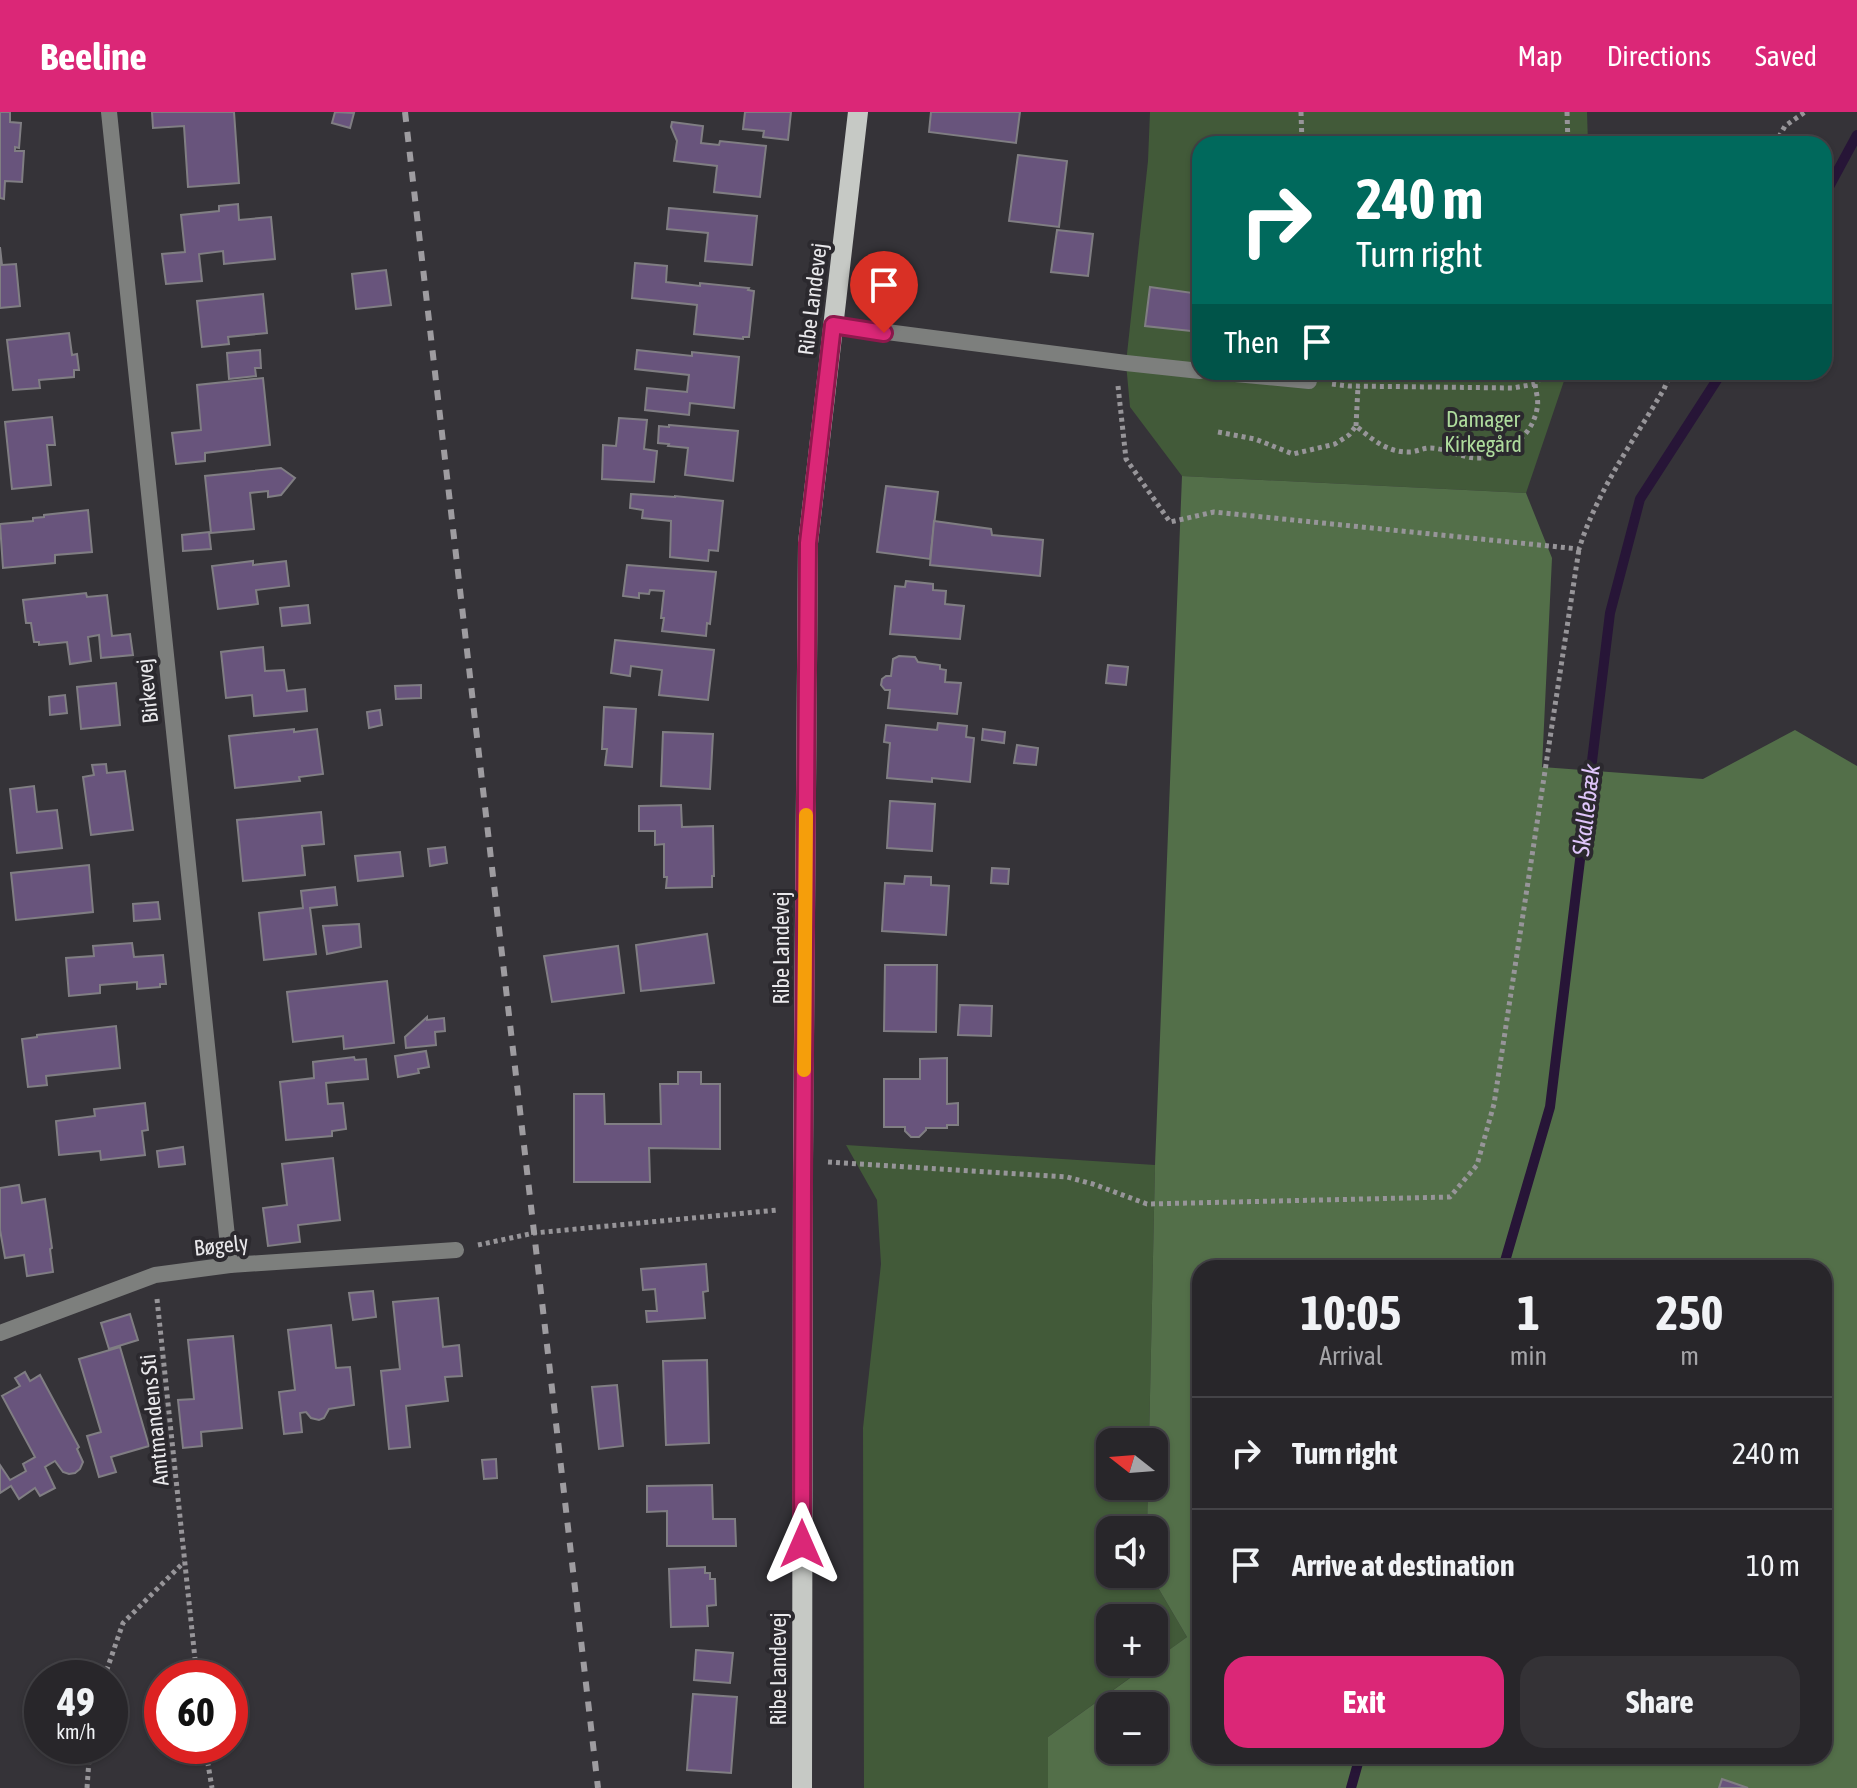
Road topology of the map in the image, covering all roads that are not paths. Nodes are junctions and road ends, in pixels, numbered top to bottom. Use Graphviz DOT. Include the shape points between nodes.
graph roads {
  1 [pos="109,112"];
  2 [pos="858,112"];
  3 [pos="833,325"];
  4 [pos="1192,370"];
  5 [pos="1298,380"];
  6 [pos="1309,381"];
  7 [pos="456,1250"];
  8 [pos="230,1265"];
  9 [pos="0,1333"];
  10 [pos="802,1788"];
  1 -- 8 [label="street, Birkevej"];
  2 -- 3 [label="main road, Ribe Landevej"];
  3 -- 4 [label="street"];
  3 -- 10 [label="main road, Ribe Landevej" via="808,543"];
  5 -- 6 [label="street"];
  7 -- 8 [label="street, Bøgely"];
  8 -- 9 [label="street, Bøgely" via="155,1275"];
}
